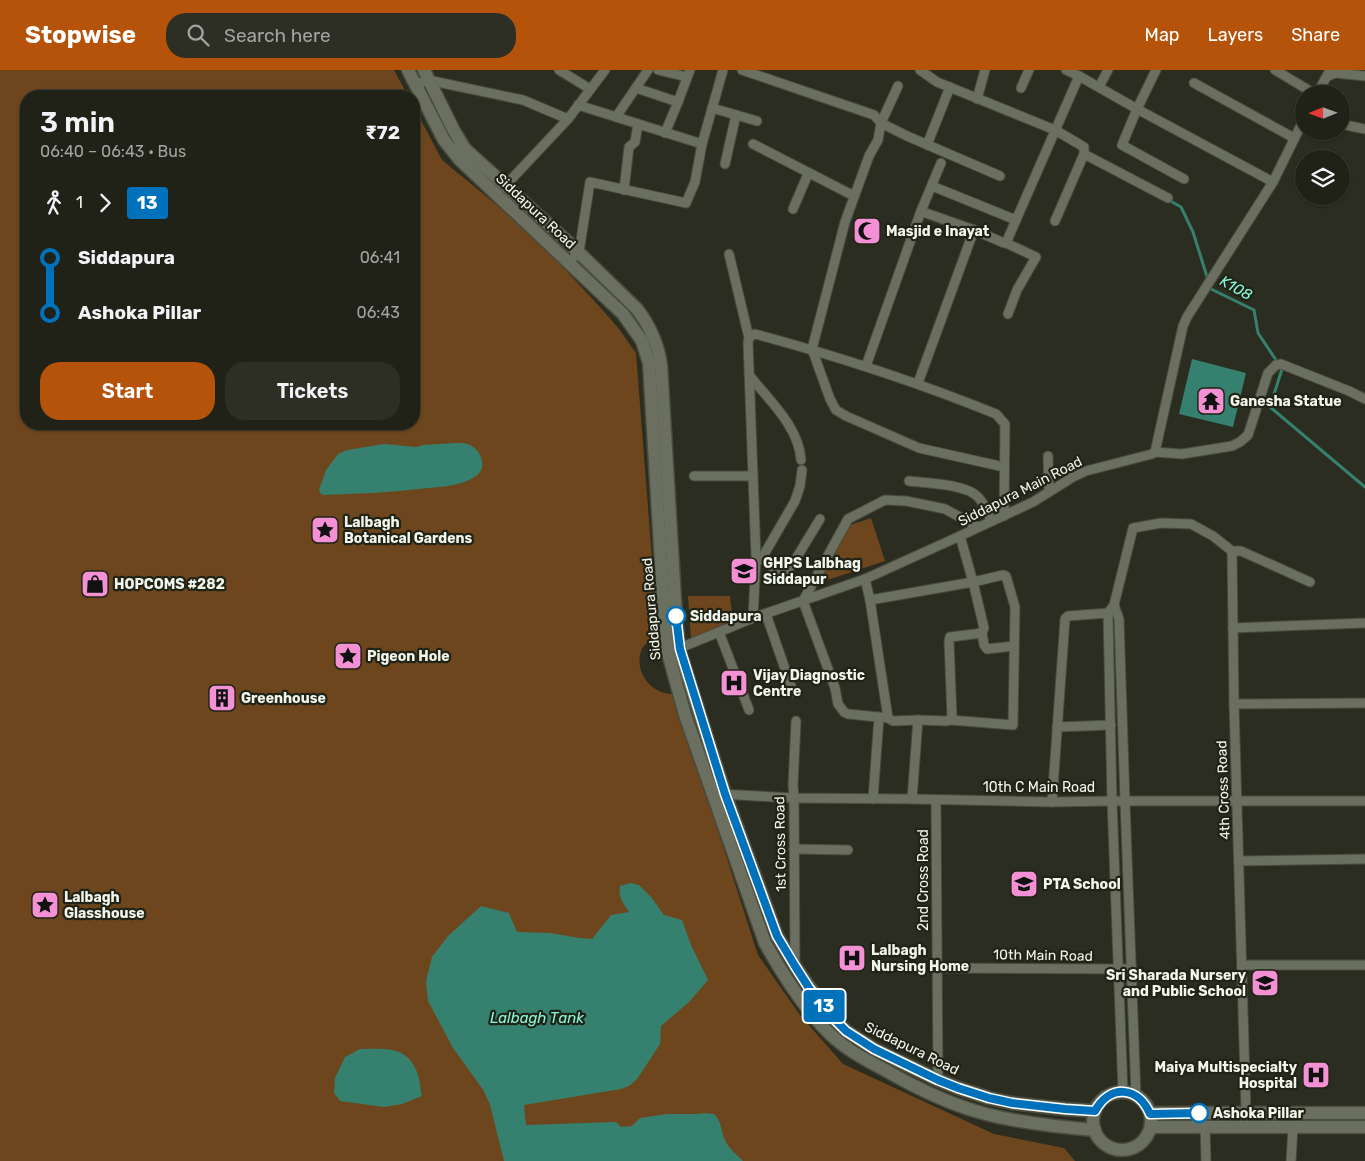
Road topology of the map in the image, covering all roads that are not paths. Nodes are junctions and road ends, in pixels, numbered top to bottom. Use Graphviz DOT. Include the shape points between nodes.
graph roads {
  1 [pos="408,70"];
  2 [pos="605,70"];
  3 [pos="648,70"];
  4 [pos="658,70"];
  5 [pos="723,70"];
  6 [pos="742,70"];
  7 [pos="920,70"];
  8 [pos="985,70"];
  9 [pos="1029,70"];
  10 [pos="1066,70"];
  11 [pos="1108,70"];
  12 [pos="1156,70"];
  13 [pos="1274,70"];
  14 [pos="565,71"];
  15 [pos="1329,73"];
  16 [pos="688,74"];
  17 [pos="426,75"];
  18 [pos="1079,76"];
  19 [pos="1365,76"];
  20 [pos="1194,83"];
  21 [pos="415,85"];
  22 [pos="1300,85"];
  23 [pos="1322,85"];
  24 [pos="898,86"];
  25 [pos="950,87"];
  26 [pos="636,88"];
  27 [pos="1022,88"];
  28 [pos="1099,88"];
  29 [pos="590,89"];
  30 [pos="418,90"];
  31 [pos="420,94"];
  32 [pos="977,99"];
  33 [pos="678,102"];
  34 [pos="578,105"];
  35 [pos="712,108"];
  36 [pos="1137,109"];
  37 [pos="736,115"];
  38 [pos="616,117"];
  39 [pos="568,118"];
  40 [pos="757,121"];
  41 [pos="881,123"];
  42 [pos="638,124"];
  43 [pos="1350,126"];
  44 [pos="1365,129"];
  45 [pos="1054,130"];
  46 [pos="665,133"];
  47 [pos="1294,138"];
  48 [pos="702,144"];
  49 [pos="753,144"];
  50 [pos="927,145"];
  51 [pos="1084,154"];
  52 [pos="941,163"];
  53 [pos="725,164"];
  54 [pos="808,174"];
  55 [pos="1000,176"];
  56 [pos="1184,179"];
  57 [pos="1273,182"];
  58 [pos="506,186"];
  59 [pos="932,186"];
  60 [pos="624,190"];
  61 [pos="854,196"];
  62 [pos="1168,198"];
  63 [pos="793,209"];
  64 [pos="923,212"];
  65 [pos="1016,220"];
  66 [pos="1055,221"];
  67 [pos="974,230"];
  68 [pos="1006,242"];
  69 [pos="579,252"];
  70 [pos="729,254"];
  71 [pos="569,262"];
  72 [pos="1008,314"];
  73 [pos="749,338"];
  74 [pos="812,349"];
  75 [pos="866,366"];
  76 [pos="749,375"];
  77 [pos="918,383"];
  78 [pos="1365,399"];
  79 [pos="1156,452"];
  80 [pos="1048,456"];
  81 [pos="1004,467"];
  82 [pos="694,476"];
  83 [pos="753,476"];
  84 [pos="909,481"];
  85 [pos="1049,492"];
  86 [pos="1004,516"];
  87 [pos="820,519"];
  88 [pos="992,521"];
  89 [pos="978,527"];
  90 [pos="960,536"];
  91 [pos="1232,550"];
  92 [pos="759,560"];
  93 [pos="865,579"];
  94 [pos="973,582"];
  95 [pos="1310,582"];
  96 [pos="870,600"];
  97 [pos="803,601"];
  98 [pos="1114,605"];
  99 [pos="766,614"];
  100 [pos="1108,614"];
  101 [pos="753,618"];
  102 [pos="1365,623"];
  103 [pos="1233,628"];
  104 [pos="719,632"];
  105 [pos="982,633"];
  106 [pos="1014,646"];
  107 [pos="674,651"];
  108 [pos="793,692"];
  109 [pos="1365,703"];
  110 [pos="1234,704"];
  111 [pos="749,710"];
  112 [pos="884,718"];
  113 [pos="918,720"];
  114 [pos="950,720"];
  115 [pos="796,721"];
  116 [pos="1111,725"];
  117 [pos="1057,727"];
  118 [pos="719,794"];
  119 [pos="794,798"];
  120 [pos="873,799"];
  121 [pos="912,799"];
  122 [pos="936,800"];
  123 [pos="1112,801"];
  124 [pos="1125,801"];
  125 [pos="1237,801"];
  126 [pos="1365,801"];
  127 [pos="1052,802"];
  128 [pos="794,849"];
  129 [pos="848,850"];
  130 [pos="1365,859"];
  131 [pos="1239,861"];
  132 [pos="1242,965"];
  133 [pos="1365,965"];
  134 [pos="795,966"];
  135 [pos="937,968"];
  136 [pos="1132,969"];
  137 [pos="1118,970"];
  138 [pos="938,1080"];
  139 [pos="1122,1092"];
  140 [pos="1136,1096"];
  141 [pos="1095,1111"];
  142 [pos="1246,1113"];
  143 [pos="1365,1113"];
  144 [pos="1150,1114"];
  145 [pos="1151,1127"];
  146 [pos="1205,1127"];
  147 [pos="1293,1127"];
  148 [pos="1365,1127"];
  149 [pos="1095,1130"];
  150 [pos="1120,1155"];
  151 [pos="1206,1161"];
  152 [pos="1291,1161"];
  1 -- 21 [label="main road, Siddapura Road"];
  2 -- 29 [label="street"];
  3 -- 26 [label="street"];
  4 -- 16 [label="street"];
  5 -- 35 [label="street"];
  6 -- 41 [label="street" via="874,116"];
  7 -- 25 [label="street"];
  8 -- 32 [label="street"];
  9 -- 27 [label="street"];
  10 -- 18 [label="street"];
  11 -- 28 [label="street"];
  12 -- 36 [label="street"];
  13 -- 22 [label="street"];
  14 -- 29 [label="street"];
  15 -- 19 [label="street"];
  15 -- 23 [label="street"];
  16 -- 33 [label="street"];
  17 -- 21 [label="street"];
  17 -- 39 [label="street" via="523,100"];
  17 -- 58 [label="main road, Siddapura Road" via="465,149"];
  18 -- 28 [label="street"];
  18 -- 45 [label="street"];
  20 -- 47 [label="street"];
  21 -- 30 [label="main road, Siddapura Road"];
  24 -- 41 [label="street"];
  25 -- 32 [label="street"];
  25 -- 50 [label="street"];
  26 -- 33 [label="street"];
  26 -- 38 [label="street"];
  28 -- 36 [label="street"];
  29 -- 34 [label="street"];
  31 -- 71 [label="main road, Siddapura Road" via="444,140 460,160"];
  32 -- 45 [label="street"];
  33 -- 46 [label="street"];
  34 -- 38 [label="street"];
  34 -- 39 [label="street"];
  35 -- 37 [label="street"];
  35 -- 48 [label="street"];
  36 -- 56 [label="street" via="1122,145"];
  36 -- 57 [label="street"];
  37 -- 40 [label="street"];
  37 -- 53 [label="street"];
  38 -- 42 [label="street"];
  39 -- 58 [label="street"];
  41 -- 50 [label="street"];
  41 -- 61 [label="street" via="878,140"];
  42 -- 46 [label="street"];
  42 -- 60 [label="street" via="635,142 629,147"];
  43 -- 44 [label="street"];
  45 -- 51 [label="street" via="1084,147"];
  45 -- 65 [label="street"];
  46 -- 48 [label="street"];
  47 -- 57 [label="street"];
  48 -- 60 [label="street" via="695,182 686,204"];
  49 -- 54 [label="street"];
  50 -- 55 [label="street"];
  51 -- 62 [label="street"];
  51 -- 66 [label="street"];
  52 -- 75 [label="street"];
  54 -- 61 [label="street"];
  54 -- 63 [label="street"];
  57 -- 79 [label="street" via="1186,317"];
  58 -- 69 [label="main road, Siddapura Road"];
  59 -- 65 [label="street"];
  60 -- 69 [label="street" via="590,182"];
  61 -- 74 [label="street"];
  64 -- 67 [label="street"];
  65 -- 68 [label="street"];
  67 -- 68 [label="street"];
  67 -- 77 [label="street"];
  68 -- 72 [label="street" via="1036,257 1017,290"];
  69 -- 71 [label="street"];
  69 -- 107 [label="main road, Siddapura Road" via="637,309 658,348 676,616"];
  70 -- 73 [label="street"];
  71 -- 107 [label="main road, Siddapura Road" via="623,314 642,341 649,363"];
  73 -- 74 [label="street" via="754,334"];
  73 -- 76 [label="street"];
  74 -- 75 [label="street"];
  74 -- 81 [label="street" via="836,410 919,448"];
  75 -- 77 [label="street"];
  76 -- 83 [label="street"];
  76 -- 92 [label="street" via="792,429 798,441 801,465 795,501"];
  77 -- 81 [label="street" via="996,414 1005,424"];
  78 -- 79 [label="street" via="1282,364 1276,365 1268,373 1248,435 1240,442 1182,454"];
  79 -- 85 [label="street, Siddapura Main Road" via="1086,471"];
  80 -- 85 [label="street"];
  81 -- 86 [label="street"];
  82 -- 83 [label="street"];
  83 -- 92 [label="street"];
  84 -- 88 [label="street" via="969,490 979,498"];
  85 -- 86 [label="street, Siddapura Main Road"];
  86 -- 88 [label="street, Siddapura Main Road"];
  87 -- 92 [label="street" via="786,571"];
  88 -- 89 [label="street, Siddapura Main Road"];
  89 -- 90 [label="street, Siddapura Main Road"];
  89 -- 97 [label="street" via="945,509 885,500 848,520"];
  90 -- 93 [label="street, Siddapura Main Road"];
  90 -- 94 [label="street"];
  91 -- 95 [label="street" via="1241,550"];
  91 -- 98 [label="street" via="1191,524 1161,523 1133,528"];
  91 -- 103 [label="street, 4th Cross Road"];
  92 -- 101 [label="street"];
  93 -- 96 [label="street"];
  93 -- 97 [label="street, Siddapura Main Road"];
  94 -- 96 [label="street"];
  94 -- 105 [label="street" via="984,628"];
  94 -- 106 [label="street" via="1006,576 1015,608"];
  96 -- 112 [label="street"];
  97 -- 99 [label="street, Siddapura Main Road"];
  97 -- 112 [label="street" via="838,704 848,714"];
  98 -- 100 [label="street"];
  98 -- 124 [label="street" via="1119,619"];
  99 -- 101 [label="street, Siddapura Main Road"];
  99 -- 108 [label="street"];
  100 -- 116 [label="street"];
  100 -- 117 [label="street" via="1068,616 1065,619"];
  101 -- 104 [label="street, Siddapura Main Road"];
  102 -- 103 [label="street"];
  103 -- 110 [label="street, 4th Cross Road"];
  104 -- 107 [label="street, Siddapura Main Road"];
  104 -- 111 [label="street"];
  105 -- 106 [label="street" via="984,646 988,649"];
  105 -- 114 [label="street" via="950,637"];
  106 -- 114 [label="street" via="1013,726"];
  107 -- 118 [label="main road, Siddapura Road"];
  109 -- 110 [label="street"];
  110 -- 125 [label="street, 4th Cross Road"];
  112 -- 113 [label="street"];
  112 -- 120 [label="street"];
  113 -- 114 [label="street"];
  113 -- 121 [label="street"];
  115 -- 119 [label="street, 1st Cross Road"];
  116 -- 117 [label="street"];
  116 -- 123 [label="street"];
  117 -- 127 [label="street"];
  118 -- 119 [label="street, 10th C Main Road"];
  118 -- 134 [label="main road, Siddapura Road" via="777,936"];
  118 -- 149 [label="main road, Siddapura Road" via="765,943 800,998 832,1036 899,1078 954,1103 1010,1119"];
  119 -- 120 [label="street, 10th C Main Road"];
  119 -- 128 [label="street, 1st Cross Road"];
  120 -- 121 [label="street, 10th C Main Road"];
  121 -- 122 [label="street, 10th C Main Road"];
  122 -- 127 [label="street, 10th C Main Road"];
  122 -- 135 [label="street, 2nd Cross Road"];
  123 -- 124 [label="street, 10th C Main Road"];
  123 -- 127 [label="street, 10th C Main Road"];
  123 -- 137 [label="street"];
  124 -- 125 [label="street, 10th C Main Road"];
  124 -- 136 [label="street"];
  125 -- 126 [label="street, 10th C Main Road"];
  125 -- 131 [label="street, 4th Cross Road"];
  128 -- 129 [label="street"];
  128 -- 134 [label="street, 1st Cross Road"];
  130 -- 131 [label="street"];
  131 -- 132 [label="street, 4th Cross Road"];
  132 -- 133 [label="street"];
  132 -- 142 [label="street, 4th Cross Road"];
  134 -- 138 [label="main road, Siddapura Road" via="846,1031 874,1049"];
  135 -- 137 [label="street, 10th Main Road"];
  135 -- 138 [label="street, 2nd Cross Road"];
  136 -- 137 [label="street, 10th Main Road"];
  136 -- 140 [label="street"];
  137 -- 139 [label="street"];
  138 -- 141 [label="main road, Siddapura Road" via="1012,1103"];
  139 -- 140 [label="main road"];
  139 -- 141 [label="main road" via="1106,1097"];
  140 -- 144 [label="main road"];
  141 -- 149 [label="main road"];
  142 -- 143 [label="main road"];
  142 -- 144 [label="main road"];
  144 -- 145 [label="main road"];
  145 -- 146 [label="main road"];
  145 -- 150 [label="main road" via="1142,1143"];
  146 -- 147 [label="main road"];
  146 -- 151 [label="street"];
  147 -- 148 [label="main road"];
  147 -- 152 [label="street"];
  149 -- 150 [label="main road" via="1099,1139"];
}
